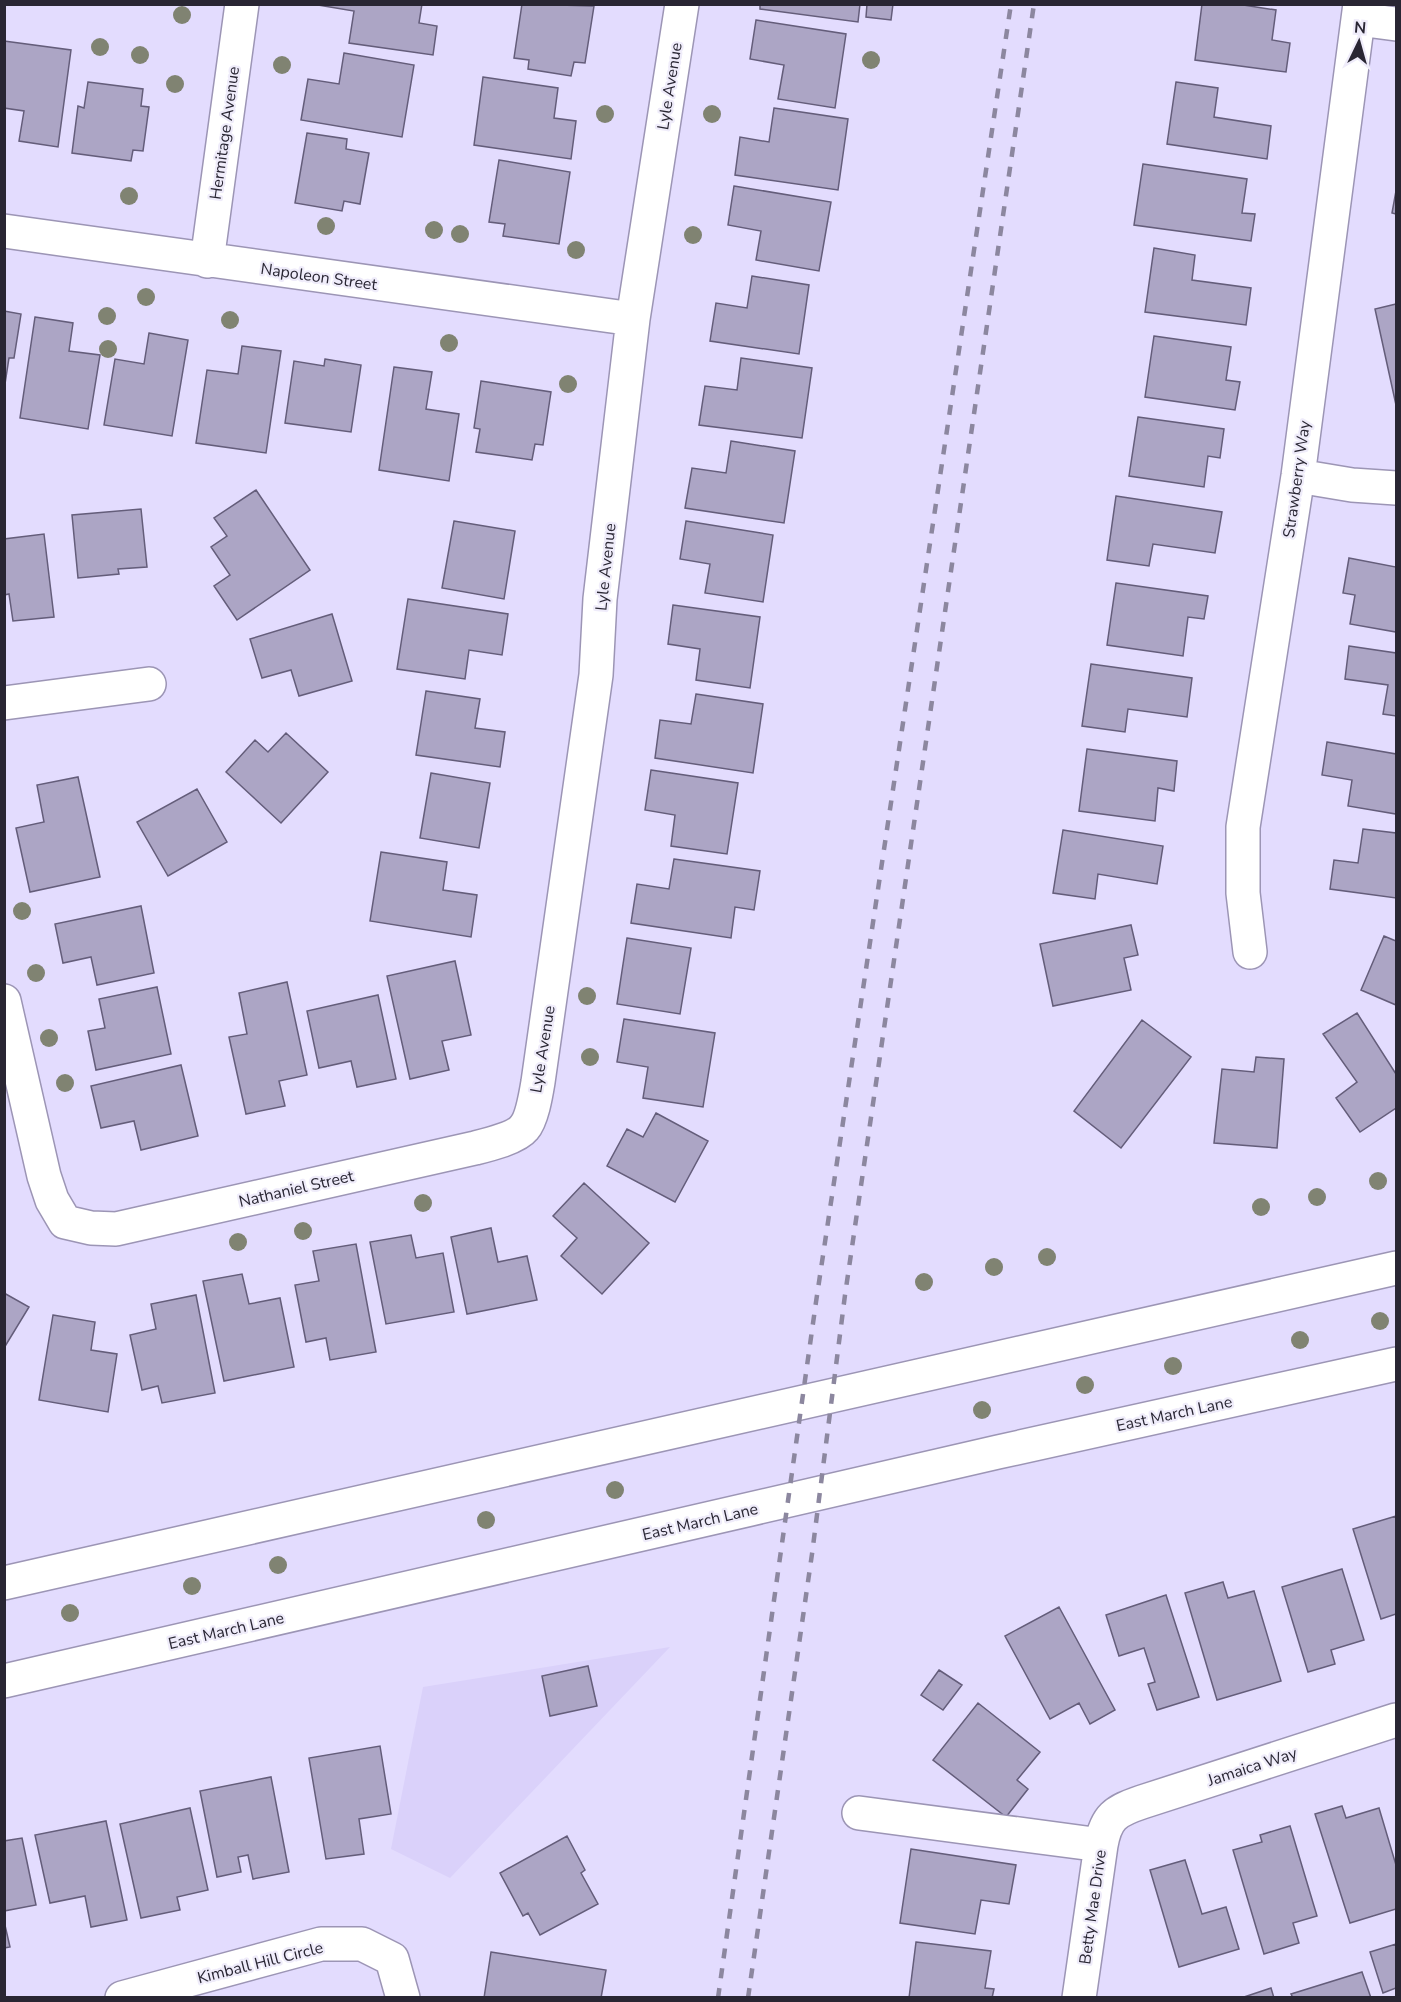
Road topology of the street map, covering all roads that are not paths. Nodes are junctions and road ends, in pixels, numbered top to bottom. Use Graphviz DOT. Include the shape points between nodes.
graph roads {
  1 [pos="242,4"];
  2 [pos="681,4"];
  3 [pos="1359,12"];
  4 [pos="1396,24"];
  5 [pos="4,231"];
  6 [pos="207,261"];
  7 [pos="633,319"];
  8 [pos="1298,476"];
  9 [pos="1396,488"];
  10 [pos="149,684"];
  11 [pos="4,703"];
  12 [pos="1250,952"];
  13 [pos="4,1001"];
  14 [pos="524,1129"];
  15 [pos="1396,1268"];
  16 [pos="1396,1364"];
  17 [pos="4,1582"];
  18 [pos="4,1681"];
  19 [pos="1396,1720"];
  20 [pos="859,1813"];
  21 [pos="1106,1831"];
  22 [pos="122,1998"];
  23 [pos="403,1998"];
  24 [pos="1079,1998"];
  1 -- 6 [label="street, Hermitage Avenue"];
  2 -- 7 [label="street, Lyle Avenue"];
  3 -- 4 [label="street"];
  3 -- 8 [label="street, Strawberry Way"];
  5 -- 6 [label="street, Napoleon Street"];
  6 -- 7 [label="street, Napoleon Street"];
  7 -- 14 [label="street, Lyle Avenue" via="600,599 596,675 538,1082"];
  8 -- 9 [label="street"];
  8 -- 12 [label="street, Strawberry Way" via="1243,828 1243,893"];
  10 -- 11 [label="street"];
  13 -- 14 [label="street, Nathaniel Street" via="44,1176 65,1222 116,1229 483,1146"];
  15 -- 17 [label="street"];
  16 -- 18 [label="street, East March Lane"];
  19 -- 21 [label="street, Jamaica Way" via="1124,1808"];
  20 -- 21 [label="street"];
  21 -- 24 [label="street, Betty Mae Drive"];
  22 -- 23 [label="street, Kimball Hill Circle" via="321,1944 362,1944 392,1959"];
}
